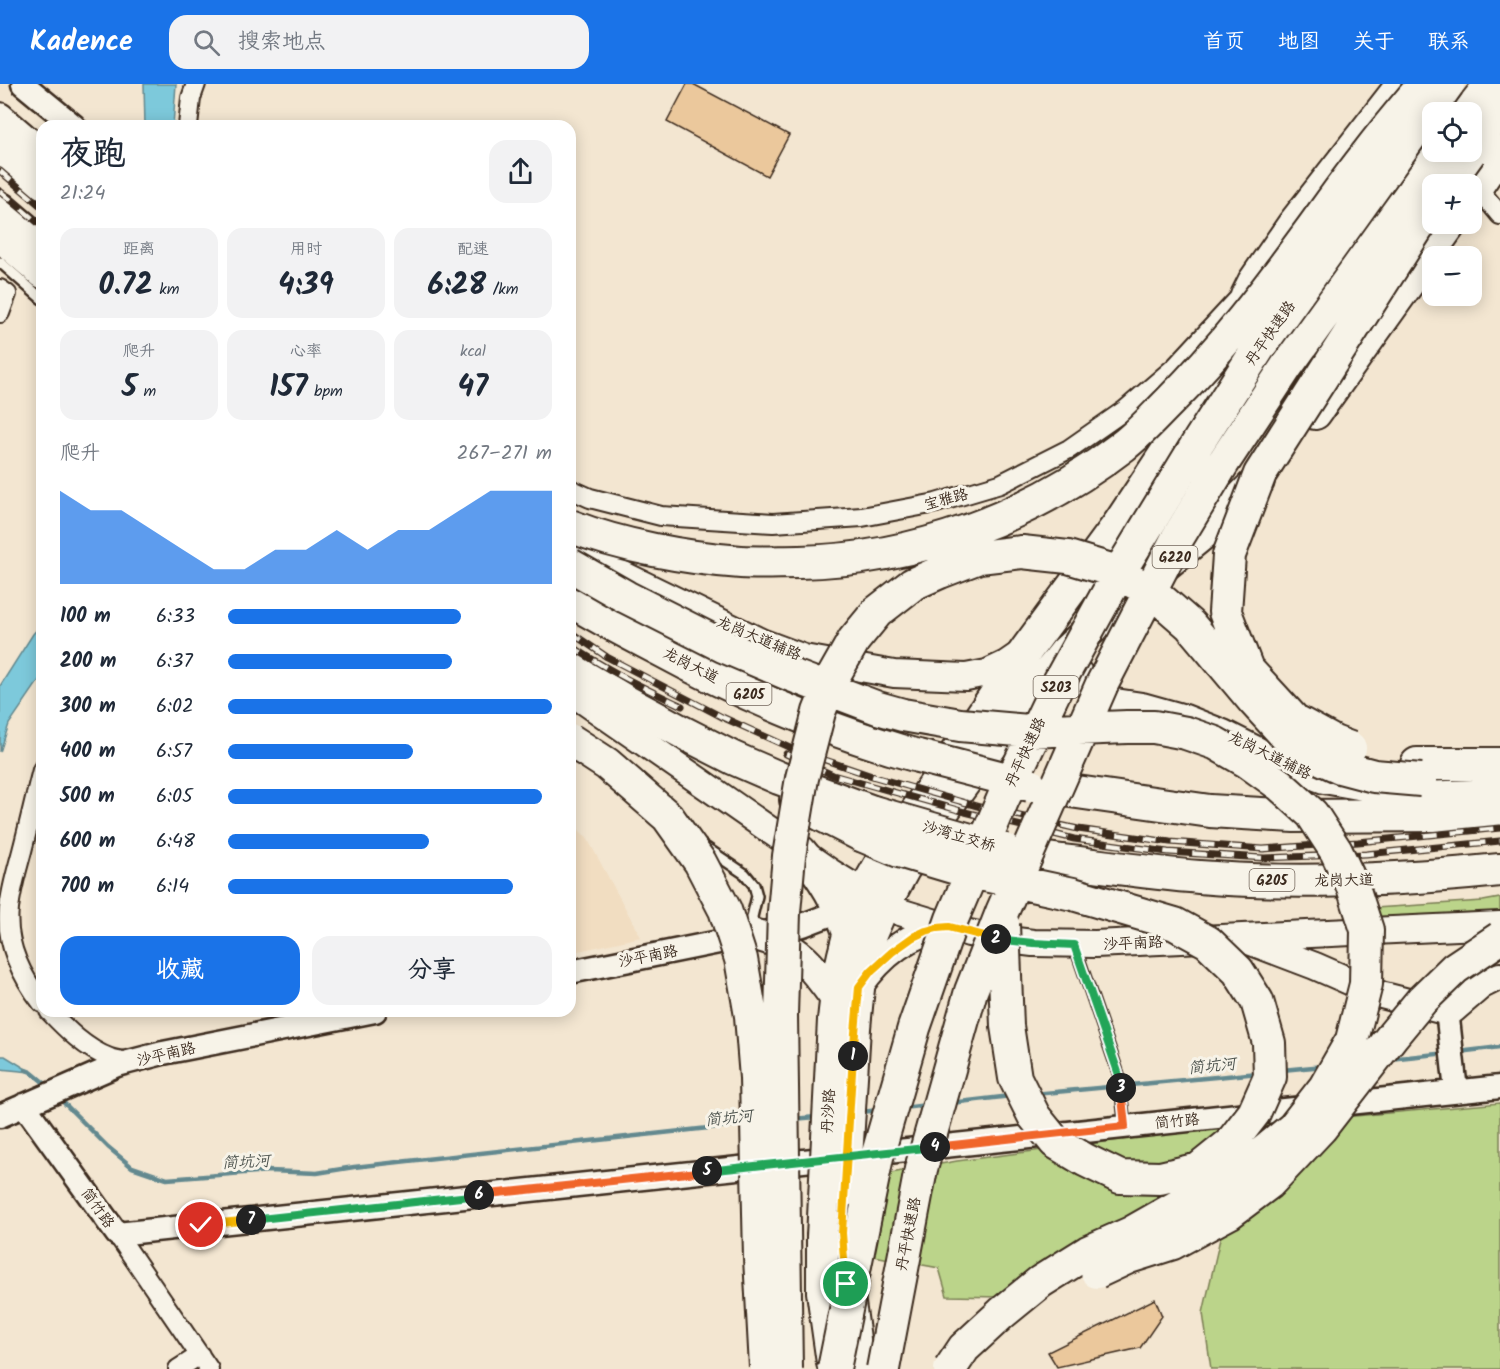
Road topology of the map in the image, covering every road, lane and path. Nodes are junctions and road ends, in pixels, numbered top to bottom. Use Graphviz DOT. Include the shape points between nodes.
graph roads {
  1 [pos="23,84"];
  2 [pos="196,84"];
  3 [pos="1403,84"];
  4 [pos="1424,84"];
  5 [pos="1448,84"];
  6 [pos="1491,84"];
  7 [pos="1477,102"];
  8 [pos="1500,109"];
  9 [pos="1381,113"];
  10 [pos="0,116"];
  11 [pos="67,120"];
  12 [pos="188,120"];
  13 [pos="1482,134"];
  14 [pos="36,147"];
  15 [pos="4,150"];
  16 [pos="1500,152"];
  17 [pos="1434,162"];
  18 [pos="36,169"];
  19 [pos="1449,174"];
  20 [pos="1479,174"];
  21 [pos="36,177"];
  22 [pos="1482,202"];
  23 [pos="0,208"];
  24 [pos="1500,216"];
  25 [pos="1422,221"];
  26 [pos="1443,234"];
  27 [pos="0,239"];
  28 [pos="36,239"];
  29 [pos="0,262"];
  30 [pos="29,276"];
  31 [pos="1254,282"];
  32 [pos="4,291"];
  33 [pos="0,313"];
  34 [pos="1137,400"];
  35 [pos="1182,428"];
  36 [pos="576,492"];
  37 [pos="576,528"];
  38 [pos="576,552"];
  39 [pos="576,568"];
  40 [pos="576,602"];
  41 [pos="1027,649"];
  42 [pos="1065,653"];
  43 [pos="576,672"];
  44 [pos="576,695"];
  45 [pos="576,744"];
  46 [pos="1500,764"];
  47 [pos="1419,772"];
  48 [pos="1500,773"];
  49 [pos="623,791"];
  50 [pos="1500,792"];
  51 [pos="36,794"];
  52 [pos="1500,809"];
  53 [pos="744,812"];
  54 [pos="867,823"];
  55 [pos="801,851"];
  56 [pos="1045,859"];
  57 [pos="1500,870"];
  58 [pos="872,899"];
  59 [pos="1002,912"];
  60 [pos="925,921"];
  61 [pos="1500,925"];
  62 [pos="949,927"];
  63 [pos="756,935"];
  64 [pos="1239,938"];
  65 [pos="1500,938"];
  66 [pos="1074,945"];
  67 [pos="8,963"];
  68 [pos="576,971"];
  69 [pos="1500,976"];
  70 [pos="36,994"];
  71 [pos="846,1009"];
  72 [pos="1448,1016"];
  73 [pos="55,1017"];
  74 [pos="345,1017"];
  75 [pos="129,1062"];
  76 [pos="1455,1084"];
  77 [pos="1500,1087"];
  78 [pos="32,1101"];
  79 [pos="0,1116"];
  80 [pos="1124,1121"];
  81 [pos="117,1234"];
  82 [pos="832,1235"];
  83 [pos="205,1362"];
  84 [pos="178,1369"];
  85 [pos="766,1369"];
  86 [pos="786,1369"];
  87 [pos="834,1369"];
  88 [pos="858,1369"];
  89 [pos="883,1369"];
  90 [pos="950,1369"];
  91 [pos="967,1369"];
  1 -- 11 [label="street"];
  2 -- 12 [label="street"];
  3 -- 9 [label="highway"];
  4 -- 37 [label="highway, bridge" via="1366,154 1225,343 1124,446 1058,490 963,532 915,546 833,561 742,562 673,554"];
  5 -- 87 [label="highway, 丹平快速路 / S203, bridge" via="1242,374 1120,571 1048,703 952,919 914,1028 877,1157"];
  6 -- 7 [label="highway"];
  8 -- 13 [label="highway"];
  9 -- 19 [label="highway"];
  9 -- 31 [label="highway"];
  10 -- 14 [label="main road"];
  15 -- 18 [label="highway"];
  15 -- 21 [label="highway"];
  16 -- 20 [label="highway"];
  17 -- 59 [label="highway, 丹平快速路 / S203, bridge" via="1287,366 1177,539 1102,684"];
  22 -- 24 [label="street"];
  23 -- 28 [label="highway"];
  25 -- 47 [label="highway, bridge" via="1260,474 1228,555 1225,612 1247,669 1294,720 1334,742"];
  26 -- 42 [label="highway, G220" via="1277,461 1224,516 1124,598"];
  27 -- 30 [label="main road"];
  29 -- 30 [label="lane"];
  30 -- 32 [label="lane"];
  31 -- 34 [label="street, 宝雅路" via="1176,366"];
  31 -- 35 [label="highway"];
  32 -- 33 [label="street"];
  34 -- 35 [label="street" via="1151,394 1167,396 1177,407"];
  34 -- 36 [label="street, 宝雅路" via="1069,449 1000,484 936,503 862,517 773,523 661,516"];
  35 -- 41 [label="highway" via="1119,524"];
  38 -- 41 [label="main road, 龙岗大道辅路" via="761,642 804,658 894,674 966,676 987,673"];
  39 -- 90 [label="highway, bridge" via="723,646 878,708 960,725 1029,730 1154,728 1215,743 1280,785 1312,814 1353,887 1367,930 1366,984 1352,1040 1325,1087 1293,1128 1254,1160 1202,1192 1040,1282 964,1348"];
  40 -- 52 [label="highway, 龙岗大道 / G205, bridge" via="703,673 798,716 888,748 1038,786 1210,811 1294,816 1443,815"];
  41 -- 58 [label="highway" via="880,865"];
  42 -- 50 [label="main road, 龙岗大道辅路" via="1090,689 1108,701 1185,718 1324,780 1397,796"];
  42 -- 58 [label="highway, G220"];
  43 -- 54 [label="highway" via="733,758 824,816"];
  44 -- 53 [label="main road"];
  45 -- 85 [label="highway, bridge" via="607,764 668,817 700,862 726,910 741,959 756,1078"];
  46 -- 47 [label="highway"];
  47 -- 48 [label="highway"];
  47 -- 86 [label="highway, bridge" via="1374,776 1340,767 1296,747 1190,625 1151,591 1089,563 1022,552 979,557 913,584 877,612 854,640 819,712 802,778 789,856 781,1015"];
  49 -- 63 [label="lane" via="745,874 757,896 752,917"];
  51 -- 67 [label="street" via="8,912"];
  53 -- 55 [label="main road"];
  53 -- 63 [label="main road" via="775,847 785,877 779,907"];
  54 -- 56 [label="highway, 沙湾立交桥 / G205, bridge"];
  54 -- 59 [label="highway, bridge" via="900,851 1175,924 1208,942 1238,971 1257,1001 1269,1043 1270,1077 1254,1113 1230,1144 1199,1169 1160,1178 1120,1177 1055,1142 1034,1116 1015,1078 1007,1026"];
  55 -- 58 [label="main road" via="825,884"];
  56 -- 57 [label="highway, 龙岗大道 / G205" via="1200,877 1299,881 1399,879"];
  58 -- 60 [label="main road, 沙平南路"];
  58 -- 60 [label="main road" via="902,877 905,894"];
  58 -- 63 [label="street, 沙平南路" via="816,921"];
  58 -- 71 [label="main road, 丹沙路" via="869,941"];
  58 -- 71 [label="main road, 丹沙路" via="844,948"];
  59 -- 89 [label="highway, 丹平快速路 / S203, bridge" via="971,991 921,1169"];
  60 -- 62 [label="main road, 沙平南路"];
  61 -- 64 [label="main road, 沙平南路"];
  62 -- 66 [label="main road, 沙平南路" via="1000,939"];
  62 -- 71 [label="main road" via="926,931 902,944 871,971"];
  63 -- 68 [label="street, 沙平南路"];
  63 -- 71 [label="main road" via="791,948 809,963"];
  64 -- 66 [label="main road, 沙平南路"];
  64 -- 72 [label="main road" via="1381,995"];
  65 -- 91 [label="highway, bridge" via="1455,968 1422,1000 1321,1128 1269,1184 1229,1213 1173,1243 1129,1257 1089,1276 1047,1302"];
  66 -- 80 [label="lane" via="1119,1075"];
  67 -- 70 [label="street"];
  69 -- 72 [label="main road" via="1482,985"];
  71 -- 82 [label="main road, 丹沙路, bridge"];
  72 -- 76 [label="street"];
  73 -- 75 [label="street" via="94,1050"];
  74 -- 75 [label="street, 沙平南路"];
  75 -- 78 [label="street, 沙平南路"];
  76 -- 77 [label="street, 简竹路"];
  76 -- 80 [label="street, 简竹路"];
  78 -- 79 [label="street, 沙平南路"];
  78 -- 81 [label="street, 简竹路"];
  80 -- 81 [label="street, 简竹路"];
  81 -- 83 [label="street"];
  82 -- 87 [label="main road, 丹沙路" via="822,1292"];
  82 -- 88 [label="main road, 丹沙路" via="846,1284"];
  83 -- 84 [label="street"];
}
